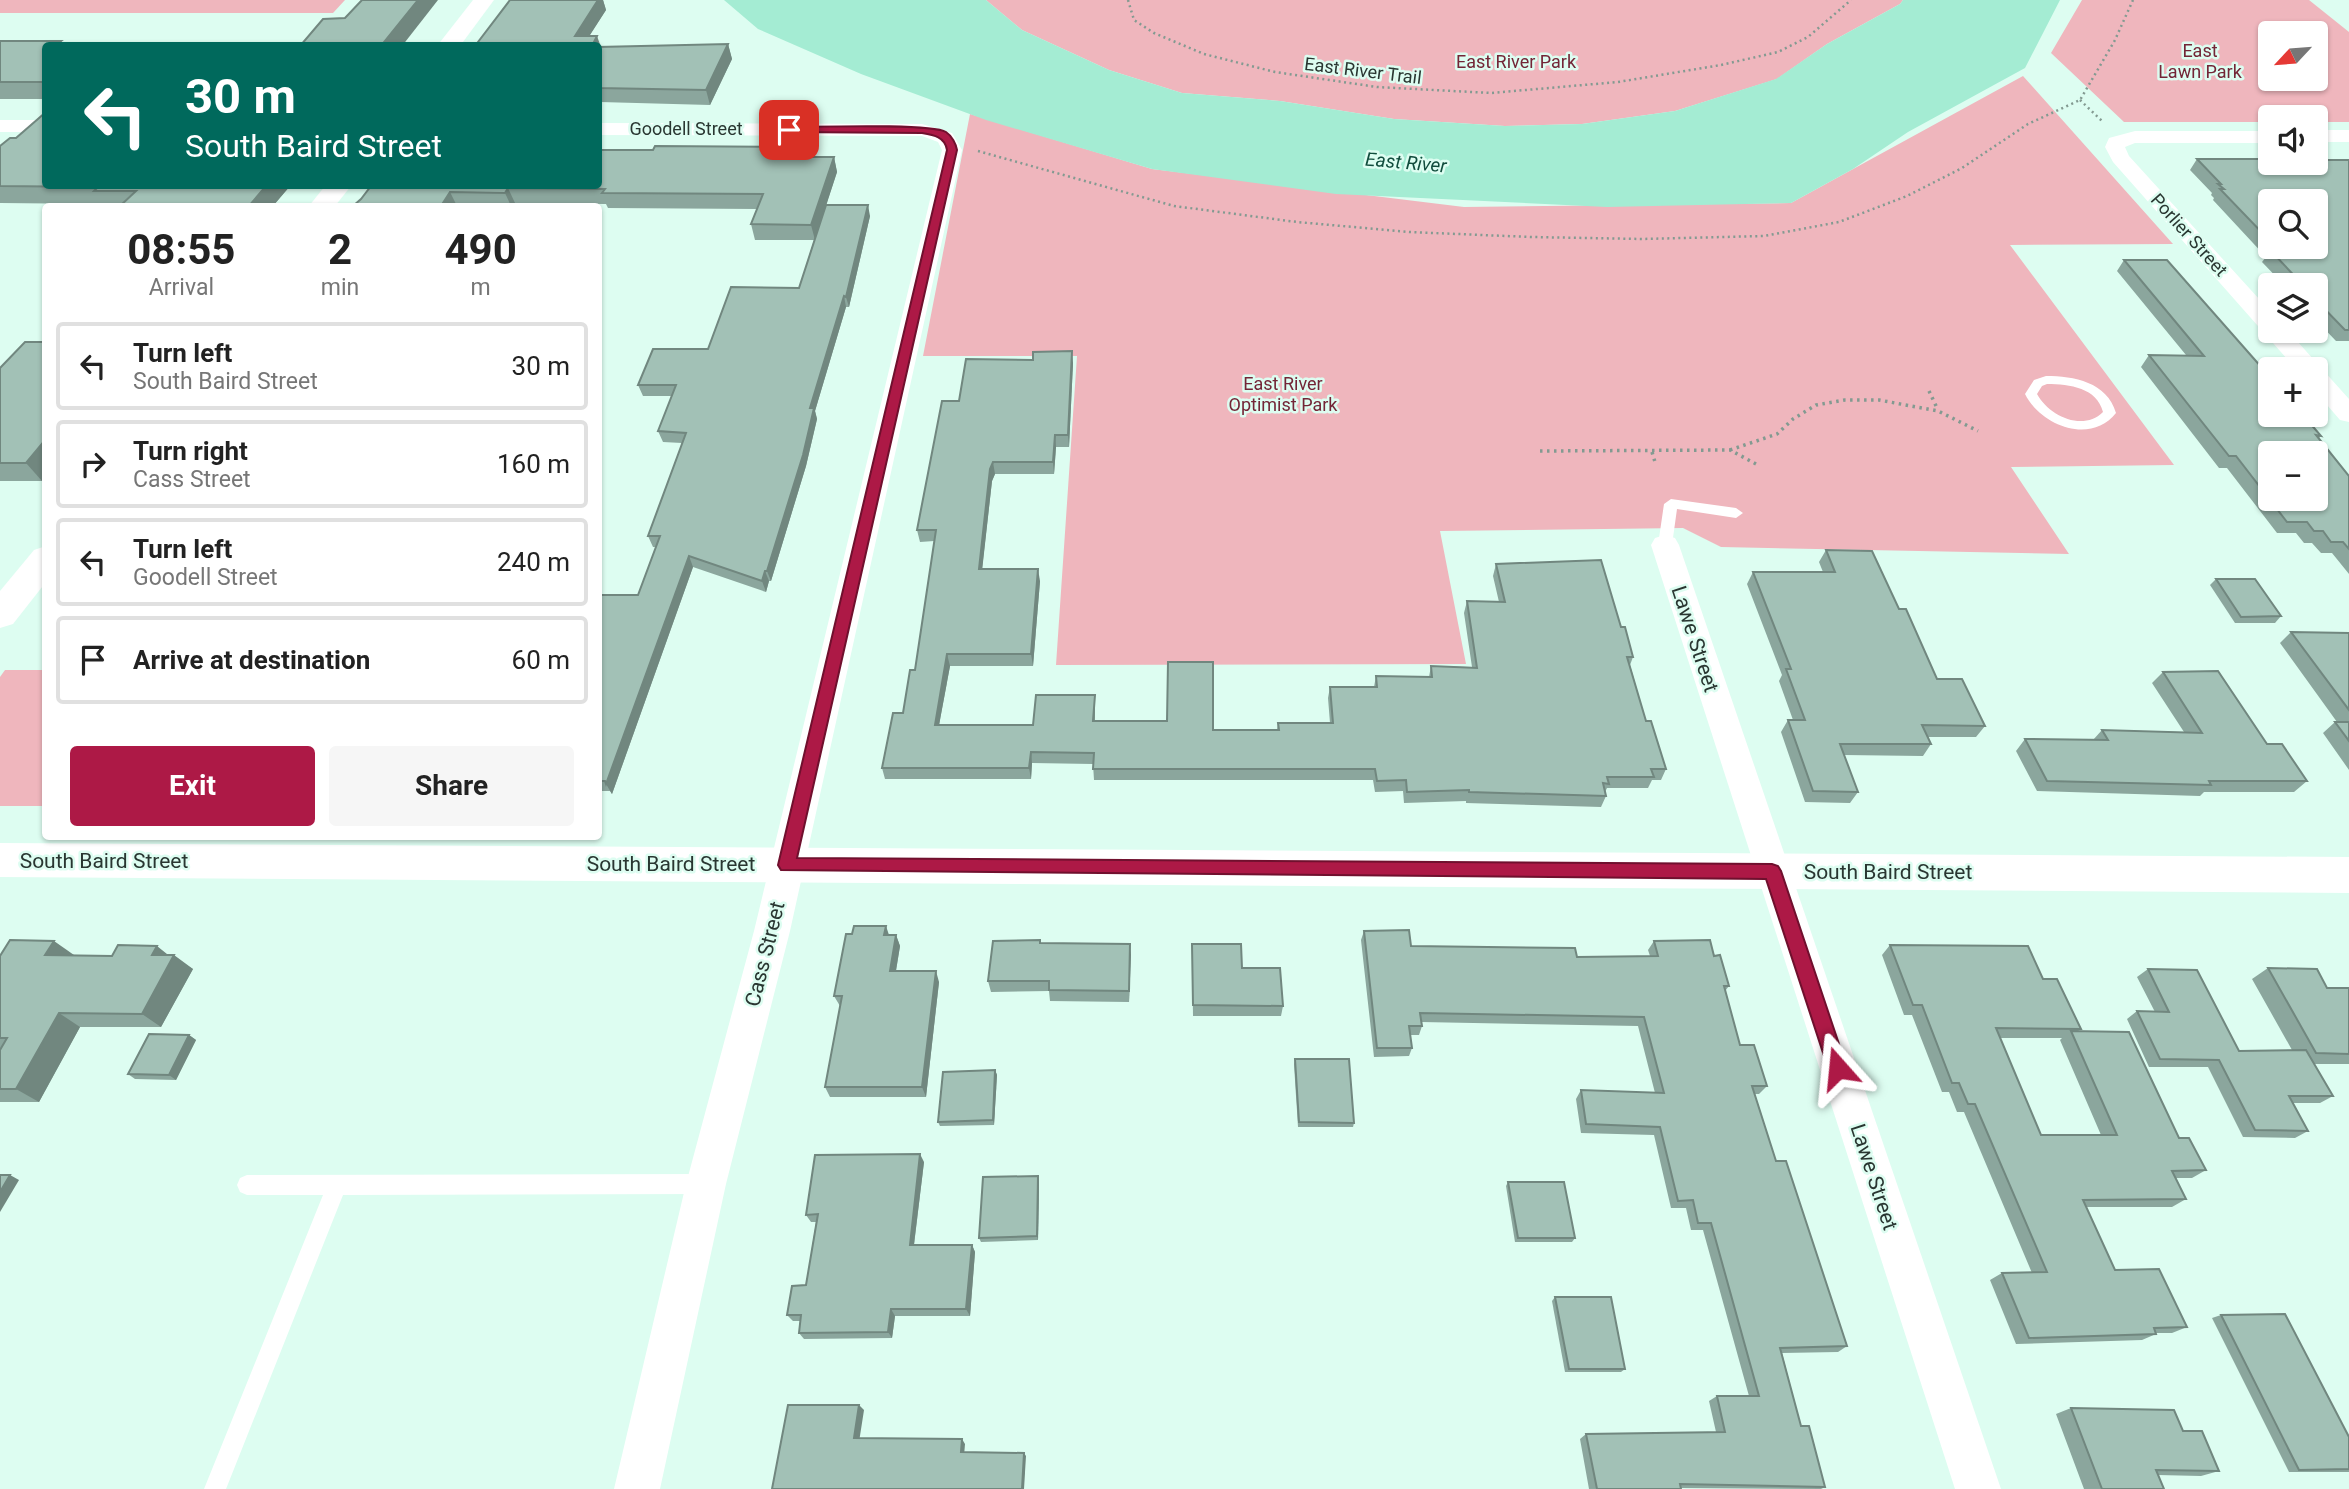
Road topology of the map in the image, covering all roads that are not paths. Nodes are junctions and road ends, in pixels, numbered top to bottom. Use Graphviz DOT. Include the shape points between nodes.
graph roads {
  1 [pos="484,0"];
  2 [pos="451,42"];
  3 [pos="0,126"];
  4 [pos="42,126"];
  5 [pos="602,129"];
  6 [pos="2258,136"];
  7 [pos="2328,136"];
  8 [pos="2349,136"];
  9 [pos="947,142"];
  10 [pos="336,189"];
  11 [pos="324,203"];
  12 [pos="2258,312"];
  13 [pos="2286,343"];
  14 [pos="2298,357"];
  15 [pos="2032,388"];
  16 [pos="2328,391"];
  17 [pos="2349,414"];
  18 [pos="1736,513"];
  19 [pos="1665,545"];
  20 [pos="42,563"];
  21 [pos="0,615"];
  22 [pos="787,865"];
  23 [pos="4,866"];
  24 [pos="1772,871"];
  25 [pos="2349,875"];
  26 [pos="706,1184"];
  27 [pos="247,1185"];
  28 [pos="337,1185"];
  29 [pos="215,1489"];
  30 [pos="637,1489"];
  31 [pos="1978,1489"];
  1 -- 2 [label="street"];
  3 -- 4 [label="street"];
  5 -- 9 [label="street, Goodell Street" via="922,130"];
  6 -- 12 [label="street, Porlier Street" via="2135,137 2116,142 2115,152"];
  7 -- 8 [label="street"];
  9 -- 22 [label="street, Cass Street"];
  10 -- 11 [label="street"];
  13 -- 14 [label="street"];
  15 -- 15 [label="lane" via="2033,401 2048,414 2073,424 2098,424 2110,414 2103,398 2082,385 2046,380"];
  16 -- 17 [label="street"];
  18 -- 19 [label="lane" via="1671,504"];
  19 -- 24 [label="street, Lawe Street"];
  20 -- 21 [label="street"];
  22 -- 23 [label="street, South Baird Street"];
  22 -- 24 [label="street, South Baird Street"];
  22 -- 26 [label="street, Cass Street"];
  24 -- 25 [label="street, South Baird Street"];
  24 -- 31 [label="street, Lawe Street"];
  26 -- 28 [label="lane"];
  26 -- 30 [label="street, Cass Street"];
  27 -- 28 [label="lane"];
  28 -- 29 [label="lane"];
}
